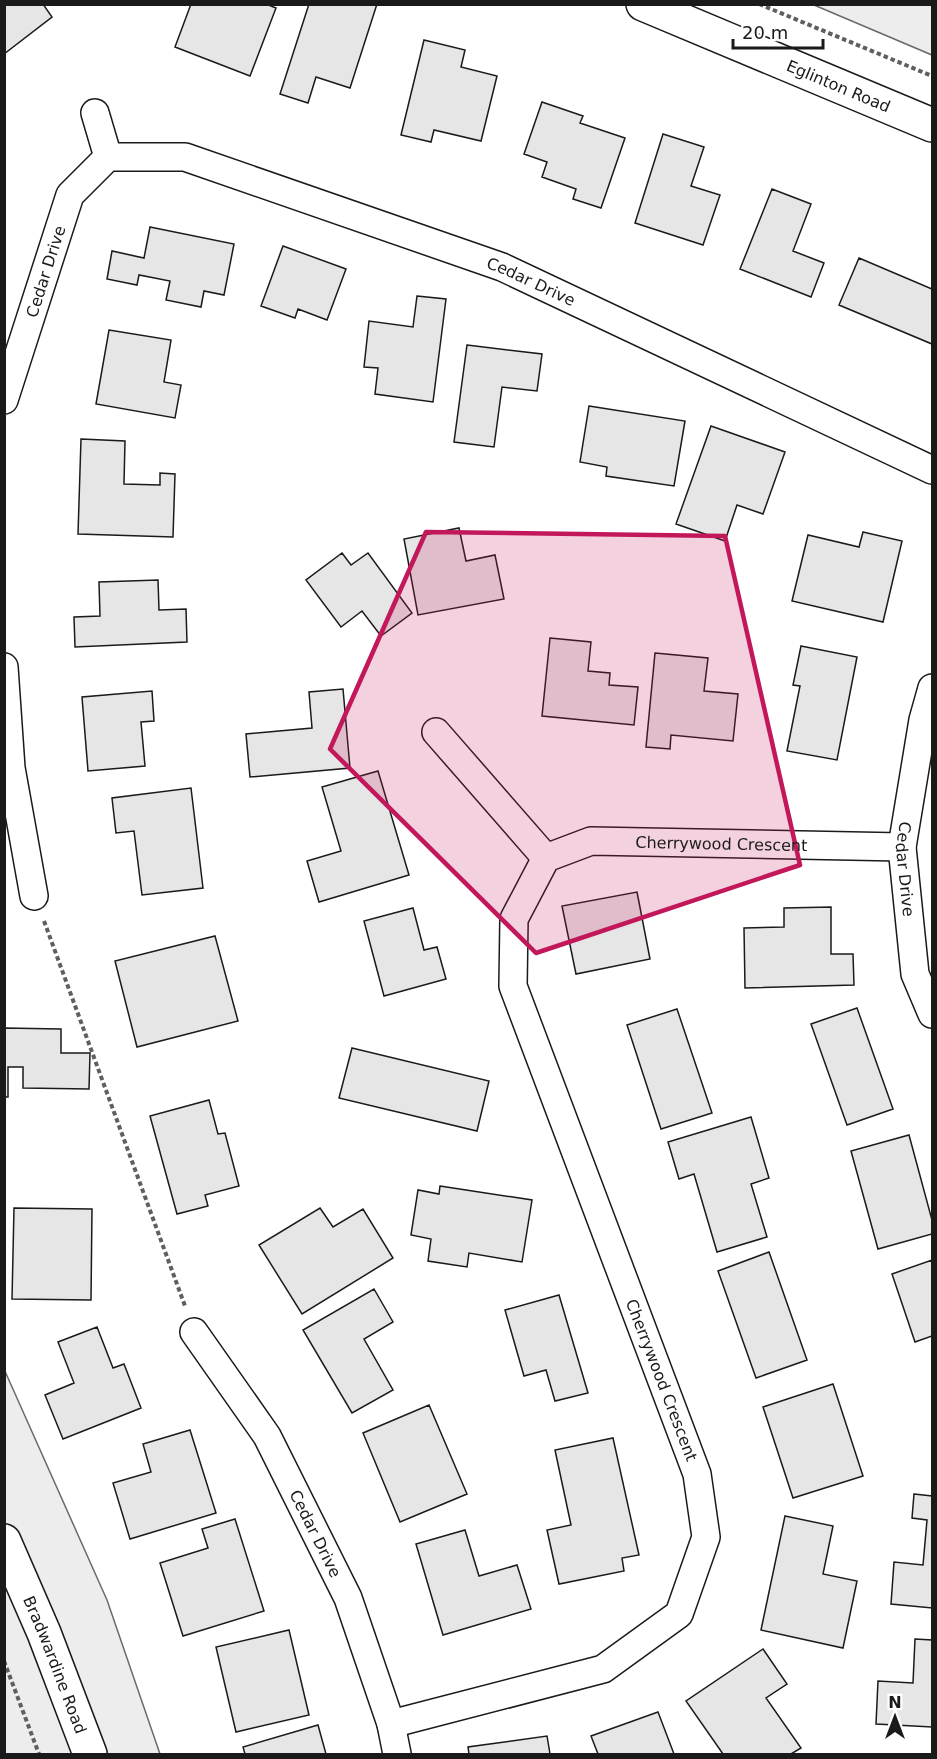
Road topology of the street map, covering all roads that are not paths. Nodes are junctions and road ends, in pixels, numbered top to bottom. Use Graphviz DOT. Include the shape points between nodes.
graph roads {
  1 [pos="643,4"];
  2 [pos="95,112"];
  3 [pos="933,125"];
  4 [pos="108,157"];
  5 [pos="4,400"];
  6 [pos="933,471"];
  7 [pos="4,666"];
  8 [pos="933,687"];
  9 [pos="436,732"];
  10 [pos="902,846"];
  11 [pos="546,858"];
  12 [pos="34,896"];
  13 [pos="933,1014"];
  14 [pos="194,1332"];
  15 [pos="4,1541"];
  16 [pos="391,1724"];
  17 [pos="90,1755"];
  18 [pos="397,1755"];
  1 -- 3 [label="main road, Eglinton Road"];
  2 -- 4 [label="street"];
  4 -- 5 [label="street, Cedar Drive" via="70,195"];
  4 -- 6 [label="street, Cedar Drive" via="185,157 502,267"];
  7 -- 12 [label="street" via="11,768"];
  8 -- 10 [label="street, Cedar Drive" via="923,720"];
  9 -- 11 [label="street"];
  10 -- 11 [label="street, Cherrywood Crescent" via="591,841"];
  10 -- 13 [label="street, Cedar Drive" via="915,974"];
  11 -- 16 [label="street, Cherrywood Crescent" via="514,919 513,986 697,1474 706,1537 679,1614 603,1669"];
  14 -- 16 [label="street, Cedar Drive" via="267,1436 348,1598"];
  15 -- 17 [label="main road, Bradwardine Road"];
  16 -- 18 [label="street, Cedar Drive"];
}
